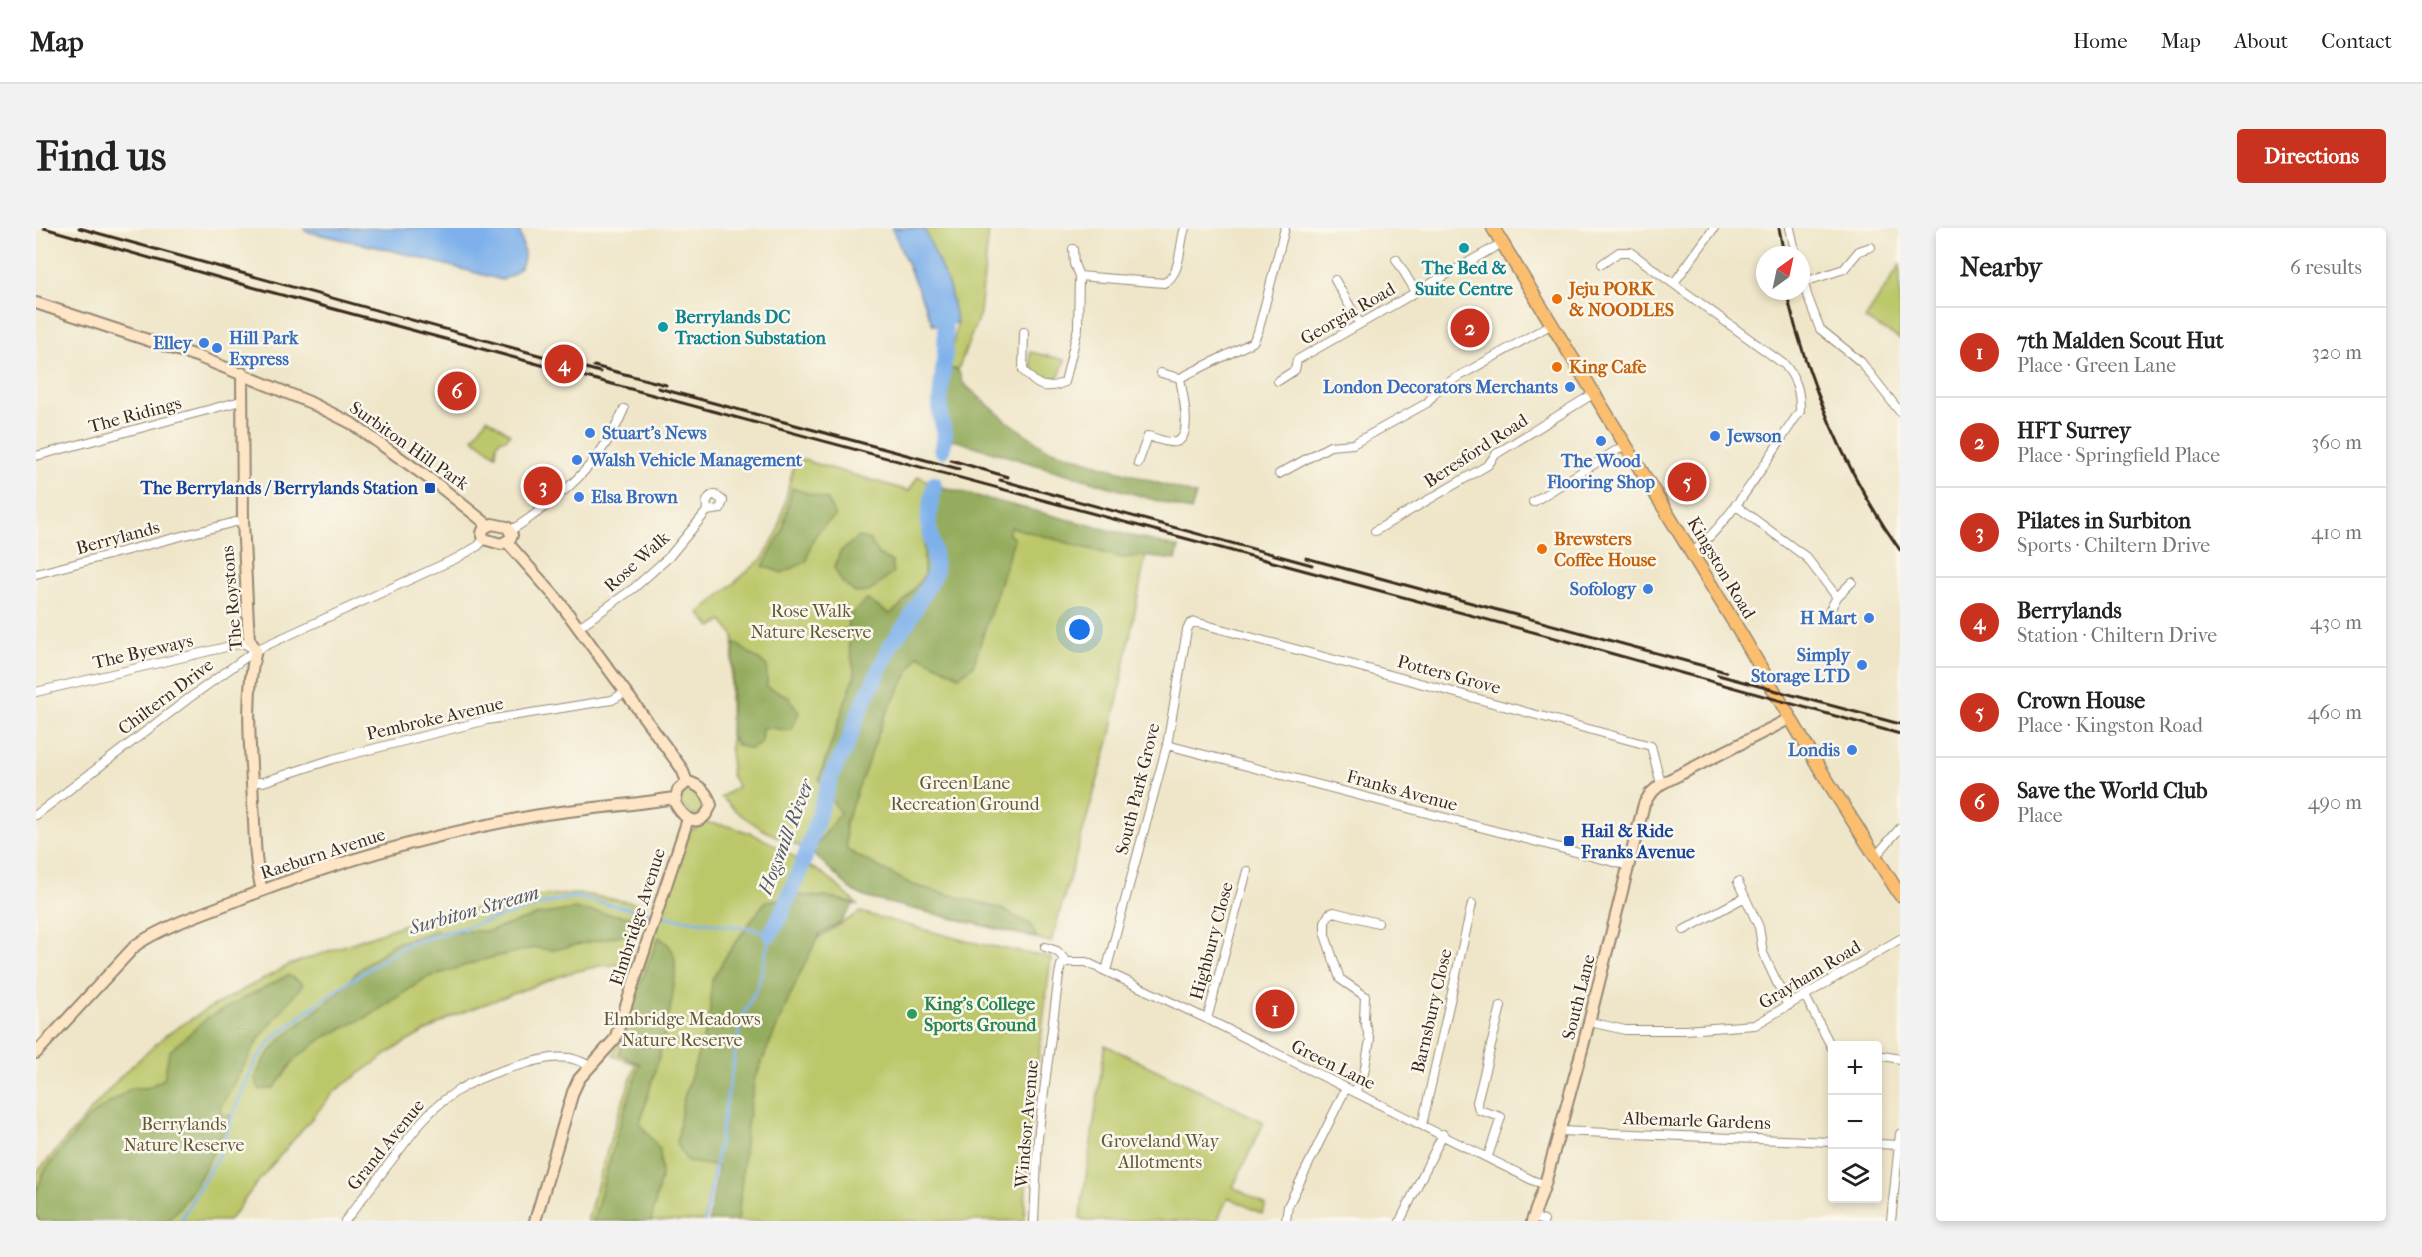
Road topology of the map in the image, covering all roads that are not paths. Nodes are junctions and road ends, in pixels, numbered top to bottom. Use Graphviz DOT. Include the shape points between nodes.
graph roads {
  1 [pos="1185,228"];
  2 [pos="1285,228"];
  3 [pos="1493,228"];
  4 [pos="1714,228"];
  5 [pos="1790,228"];
  6 [pos="1502,243"];
  7 [pos="1794,246"];
  8 [pos="1871,247"];
  9 [pos="1073,249"];
  10 [pos="1396,258"];
  11 [pos="1602,264"];
  12 [pos="1080,276"];
  13 [pos="1335,280"];
  14 [pos="1810,280"];
  15 [pos="1674,284"];
  16 [pos="1416,292"];
  17 [pos="1809,300"];
  18 [pos="36,303"];
  19 [pos="1360,324"];
  20 [pos="1552,324"];
  21 [pos="1024,332"];
  22 [pos="242,373"];
  23 [pos="1161,373"];
  24 [pos="1180,378"];
  25 [pos="1278,381"];
  26 [pos="1593,394"];
  27 [pos="241,401"];
  28 [pos="624,409"];
  29 [pos="1900,412"];
  30 [pos="1625,445"];
  31 [pos="36,456"];
  32 [pos="1138,463"];
  33 [pos="1279,474"];
  34 [pos="1533,502"];
  35 [pos="1734,505"];
  36 [pos="707,512"];
  37 [pos="243,520"];
  38 [pos="489,525"];
  39 [pos="510,530"];
  40 [pos="1375,531"];
  41 [pos="484,539"];
  42 [pos="507,542"];
  43 [pos="1691,553"];
  44 [pos="36,574"];
  45 [pos="1852,582"];
  46 [pos="1837,597"];
  47 [pos="1825,619"];
  48 [pos="1201,623"];
  49 [pos="579,627"];
  50 [pos="256,650"];
  51 [pos="36,692"];
  52 [pos="626,692"];
  53 [pos="1791,718"];
  54 [pos="1167,745"];
  55 [pos="252,782"];
  56 [pos="687,782"];
  57 [pos="1661,784"];
  58 [pos="674,798"];
  59 [pos="36,815"];
  60 [pos="688,819"];
  61 [pos="1900,828"];
  62 [pos="1876,856"];
  63 [pos="1629,866"];
  64 [pos="1247,871"];
  65 [pos="1738,882"];
  66 [pos="262,890"];
  67 [pos="1900,895"];
  68 [pos="1745,897"];
  69 [pos="1472,904"];
  70 [pos="1378,923"];
  71 [pos="1684,930"];
  72 [pos="1900,939"];
  73 [pos="1045,947"];
  74 [pos="1067,962"];
  75 [pos="1106,971"];
  76 [pos="1805,996"];
  77 [pos="1501,1006"];
  78 [pos="1788,1006"];
  79 [pos="1207,1019"];
  80 [pos="1590,1022"];
  81 [pos="1829,1041"];
  82 [pos="36,1053"];
  83 [pos="1882,1056"];
  84 [pos="1900,1059"];
  85 [pos="591,1066"];
  86 [pos="1346,1088"];
  87 [pos="1355,1092"];
  88 [pos="1422,1125"];
  89 [pos="1560,1131"];
  90 [pos="1443,1134"];
  91 [pos="1900,1134"];
  92 [pos="1828,1142"];
  93 [pos="1882,1144"];
  94 [pos="1899,1145"];
  95 [pos="1488,1156"];
  96 [pos="1545,1184"];
  97 [pos="1897,1191"];
  98 [pos="1536,1220"];
  99 [pos="345,1221"];
  100 [pos="535,1221"];
  101 [pos="1034,1221"];
  102 [pos="1286,1221"];
  103 [pos="1400,1221"];
  104 [pos="1891,1221"];
  1 -- 12 [label="street" via="1177,265 1172,278 1164,283"];
  2 -- 24 [label="street" via="1253,342"];
  3 -- 6 [label="main road, Kingston Road"];
  4 -- 15 [label="street"];
  5 -- 7 [label="street"];
  6 -- 16 [label="street, Georgia Road"];
  6 -- 20 [label="main road, Kingston Road"];
  8 -- 14 [label="street" via="1859,251 1844,269"];
  9 -- 12 [label="street"];
  10 -- 16 [label="street"];
  11 -- 15 [label="street" via="1619,252 1630,252"];
  12 -- 21 [label="street" via="1078,328 1065,382 1051,388 1035,384 1023,370"];
  13 -- 19 [label="street"];
  15 -- 35 [label="street" via="1785,365 1800,392 1800,411"];
  16 -- 19 [label="street, Georgia Road"];
  17 -- 29 [label="street" via="1820,329 1861,362"];
  18 -- 22 [label="street, Surbiton Hill Park"];
  19 -- 25 [label="street, Georgia Road" via="1297,360 1295,370"];
  20 -- 26 [label="main road, Kingston Road"];
  20 -- 33 [label="street" via="1440,387 1427,403 1353,444 1330,446"];
  22 -- 27 [label="street, The Roystons"];
  22 -- 38 [label="street, Surbiton Hill Park" via="351,423"];
  23 -- 24 [label="street"];
  24 -- 32 [label="street" via="1185,432 1175,442 1148,436"];
  26 -- 30 [label="main road, Kingston Road"];
  26 -- 40 [label="street, Beresford Road" via="1496,454 1488,465"];
  27 -- 31 [label="street, The Ridings"];
  27 -- 37 [label="street, The Roystons"];
  28 -- 39 [label="street" via="605,448 589,468 555,500"];
  30 -- 34 [label="street"];
  30 -- 43 [label="main road, Kingston Road"];
  35 -- 43 [label="street" via="1704,543"];
  35 -- 46 [label="street" via="1806,557"];
  36 -- 49 [label="street, Rose Walk" via="669,557"];
  37 -- 44 [label="street, Berrylands"];
  37 -- 50 [label="street, The Roystons" via="249,639"];
  38 -- 39 [label="street, Surbiton Hill Park" via="503,525"];
  38 -- 41 [label="street" via="483,530"];
  39 -- 42 [label="street" via="512,535"];
  41 -- 42 [label="street" via="495,544"];
  41 -- 50 [label="street, Chiltern Drive" via="457,558"];
  42 -- 49 [label="street"];
  43 -- 53 [label="main road, Kingston Road"];
  45 -- 46 [label="street"];
  46 -- 47 [label="street"];
  48 -- 54 [label="street, South Park Grove" via="1190,624 1187,630"];
  48 -- 57 [label="street, Potters Grove" via="1651,746"];
  49 -- 52 [label="street"];
  50 -- 51 [label="street, The Byeways" via="243,643"];
  50 -- 55 [label="street, The Roystons" via="250,672"];
  50 -- 59 [label="street, Chiltern Drive"];
  52 -- 55 [label="street, Pembroke Avenue" via="612,700 476,723"];
  52 -- 56 [label="street" via="682,769"];
  53 -- 57 [label="street"];
  53 -- 62 [label="main road, Kingston Road"];
  54 -- 63 [label="street, Franks Avenue"];
  54 -- 75 [label="street, South Park Grove"];
  55 -- 66 [label="street, The Roystons" via="257,874"];
  56 -- 58 [label="street"];
  56 -- 60 [label="street" via="695,783 706,793 711,805 703,818"];
  57 -- 63 [label="street, South Lane" via="1644,804"];
  58 -- 60 [label="street" via="679,811"];
  58 -- 66 [label="street, Raeburn Avenue" via="586,807 435,837"];
  60 -- 85 [label="street, Elmbridge Avenue" via="615,1039"];
  61 -- 62 [label="street"];
  62 -- 67 [label="main road, Kingston Road"];
  63 -- 80 [label="street, South Lane"];
  64 -- 79 [label="street, Highbury Close"];
  65 -- 68 [label="street"];
  66 -- 82 [label="street, Raeburn Avenue" via="154,933 136,945"];
  68 -- 71 [label="street"];
  68 -- 78 [label="street" via="1759,927 1763,953"];
  69 -- 88 [label="street, Barnsbury Close"];
  70 -- 87 [label="street" via="1334,912 1325,922 1325,935 1340,980 1365,996 1364,1019 1370,1040 1364,1073"];
  72 -- 76 [label="street, Grayham Road"];
  73 -- 74 [label="street, Green Lane" via="1057,951"];
  74 -- 75 [label="street, Green Lane" via="1086,962"];
  74 -- 101 [label="street, Windsor Avenue" via="1061,965 1059,975 1048,1057 1038,1138"];
  75 -- 79 [label="street, Green Lane"];
  76 -- 78 [label="street, Grayham Road"];
  76 -- 81 [label="street"];
  77 -- 95 [label="street" via="1477,1102 1479,1110 1501,1117"];
  78 -- 80 [label="street, Grayham Road" via="1755,1025 1625,1030"];
  79 -- 86 [label="street, Green Lane"];
  80 -- 89 [label="street, South Lane"];
  83 -- 84 [label="street"];
  85 -- 99 [label="street, Grand Avenue" via="568,1058 547,1058 487,1074 461,1088 434,1107"];
  85 -- 100 [label="street, Elmbridge Avenue" via="573,1092"];
  86 -- 87 [label="street, Green Lane"];
  86 -- 102 [label="street" via="1288,1206"];
  87 -- 88 [label="street, Green Lane"];
  88 -- 90 [label="street, Green Lane"];
  89 -- 92 [label="street, Albemarle Gardens"];
  89 -- 96 [label="street, South Lane"];
  90 -- 95 [label="street, Green Lane"];
  90 -- 103 [label="street"];
  91 -- 94 [label="street"];
  93 -- 94 [label="street"];
  94 -- 97 [label="street"];
  95 -- 96 [label="street, Green Lane"];
  96 -- 98 [label="street, South Lane"];
  97 -- 104 [label="street"];
}
